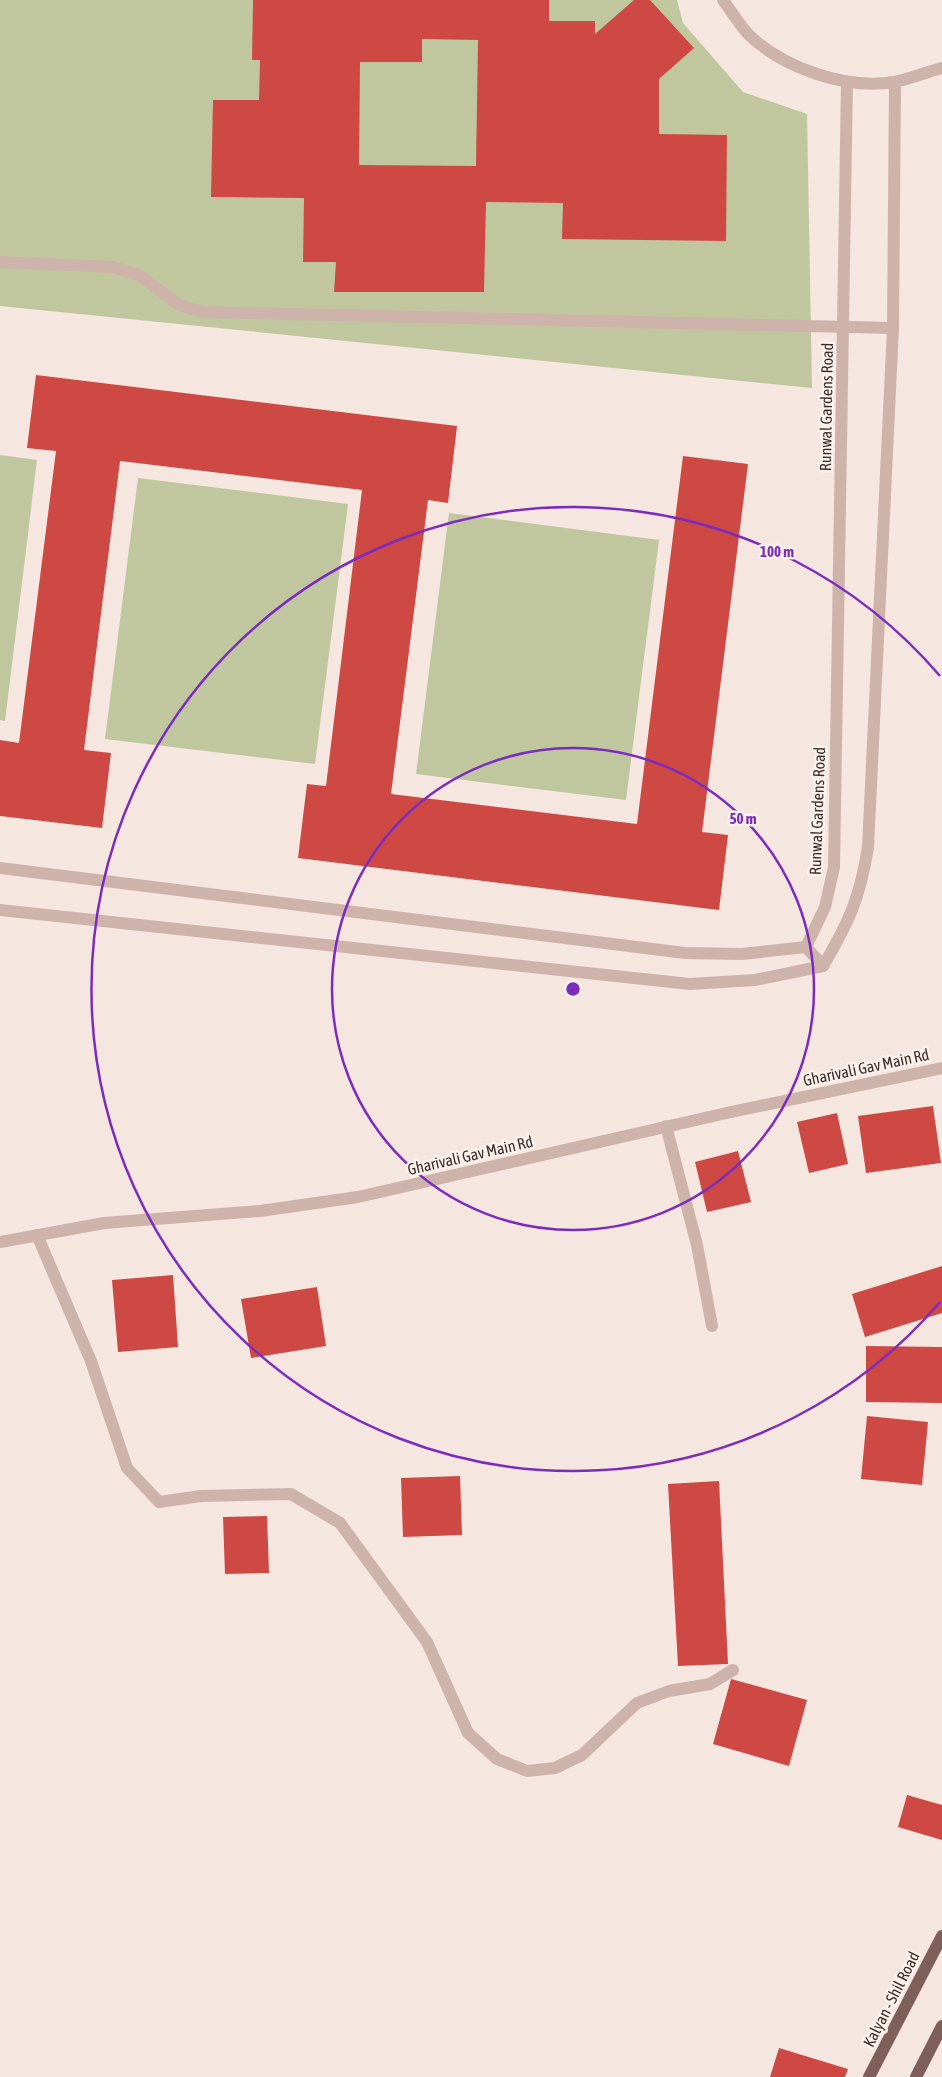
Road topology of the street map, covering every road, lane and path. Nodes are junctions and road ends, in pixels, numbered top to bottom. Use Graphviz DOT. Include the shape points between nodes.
graph roads {
  1 [pos="723,0"];
  2 [pos="942,68"];
  3 [pos="847,82"];
  4 [pos="895,82"];
  5 [pos="0,262"];
  6 [pos="844,327"];
  7 [pos="893,328"];
  8 [pos="0,868"];
  9 [pos="0,910"];
  10 [pos="806,947"];
  11 [pos="823,966"];
  12 [pos="942,1068"];
  13 [pos="666,1126"];
  14 [pos="37,1235"];
  15 [pos="0,1242"];
  16 [pos="712,1326"];
  17 [pos="733,1670"];
  18 [pos="942,1936"];
  19 [pos="942,2026"];
  20 [pos="869,2077"];
  21 [pos="916,2077"];
  1 -- 3 [label="street" via="748,34 794,66"];
  2 -- 4 [label="street"];
  3 -- 4 [label="street"];
  3 -- 6 [label="street, Runwal Gardens Road"];
  4 -- 7 [label="street"];
  5 -- 6 [label="street" via="113,267 139,275 179,305 203,312"];
  6 -- 7 [label="street"];
  6 -- 10 [label="street, Runwal Gardens Road" via="834,867 825,908"];
  7 -- 11 [label="street" via="868,847 862,885 846,926"];
  8 -- 10 [label="street" via="685,953 742,954"];
  9 -- 11 [label="street" via="690,984 755,980"];
  10 -- 11 [label="street"];
  12 -- 13 [label="street, Gharivali Gav Main Rd"];
  13 -- 14 [label="street, Gharivali Gav Main Rd" via="358,1197 251,1212 104,1223"];
  13 -- 16 [label="street" via="697,1245"];
  14 -- 15 [label="street, Gharivali Gav Main Rd"];
  14 -- 17 [label="street" via="90,1361 126,1468 159,1502 201,1496 291,1494 340,1523 427,1642 468,1733 497,1759 527,1771 555,1768 582,1755 637,1703 669,1691 710,1684"];
  18 -- 20 [label="main road, Kalyan - Shil Road"];
  19 -- 21 [label="main road"];
}
